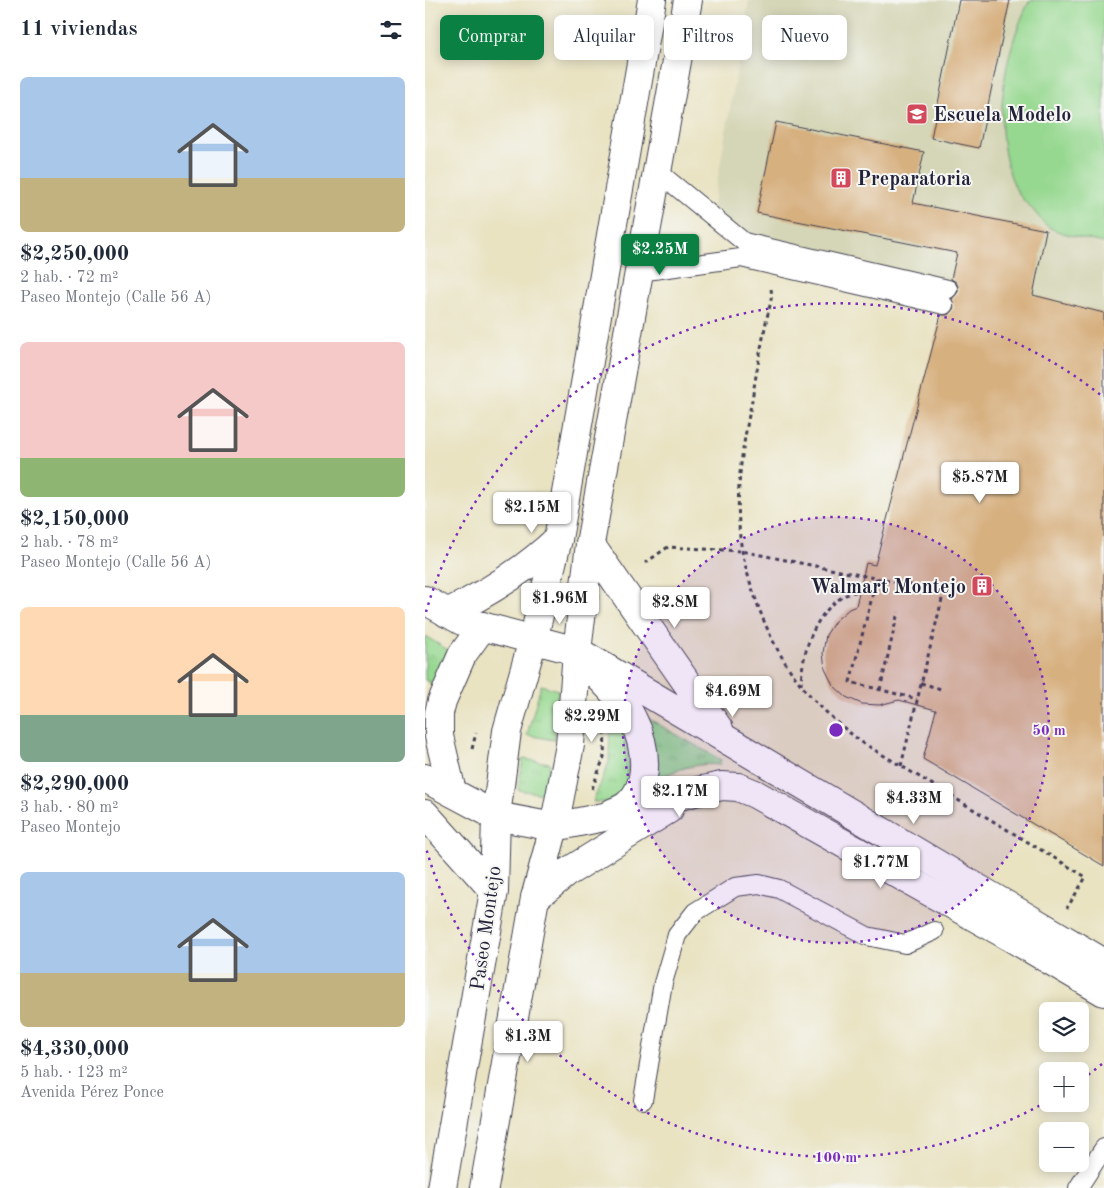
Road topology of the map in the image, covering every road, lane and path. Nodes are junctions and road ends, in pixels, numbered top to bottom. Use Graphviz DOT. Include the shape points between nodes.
graph roads {
  1 [pos="652,0"];
  2 [pos="688,0"];
  3 [pos="657,171"];
  4 [pos="639,272"];
  5 [pos="772,289"];
  6 [pos="558,539"];
  7 [pos="590,544"];
  8 [pos="741,551"];
  9 [pos="645,562"];
  10 [pos="877,578"];
  11 [pos="946,583"];
  12 [pos="874,589"];
  13 [pos="944,592"];
  14 [pos="436,606"];
  15 [pos="898,612"];
  16 [pos="483,626"];
  17 [pos="533,640"];
  18 [pos="577,651"];
  19 [pos="921,684"];
  20 [pos="801,686"];
  21 [pos="941,689"];
  22 [pos="880,690"];
  23 [pos="917,699"];
  24 [pos="605,721"];
  25 [pos="726,738"];
  26 [pos="901,766"];
  27 [pos="425,778"];
  28 [pos="698,791"];
  29 [pos="452,792"];
  30 [pos="591,792"];
  31 [pos="425,814"];
  32 [pos="496,816"];
  33 [pos="604,817"];
  34 [pos="553,827"];
  35 [pos="494,891"];
  36 [pos="535,898"];
  37 [pos="1067,908"];
  38 [pos="934,931"];
  39 [pos="1104,963"];
  40 [pos="1104,992"];
  41 [pos="643,1100"];
  42 [pos="1104,1148"];
  43 [pos="442,1188"];
  44 [pos="484,1188"];
  45 [pos="1078,1188"];
  1 -- 6 [label="main road, Paseo Montejo"];
  2 -- 3 [label="main road, Paseo Montejo"];
  3 -- 4 [label="main road, Paseo Montejo"];
  3 -- 4 [label="lane" via="744,242 946,297 741,258"];
  4 -- 7 [label="main road, Paseo Montejo"];
  5 -- 8 [label="path" via="742,455 738,504"];
  6 -- 14 [label="main road" via="524,569 475,600"];
  6 -- 17 [label="main road, Paseo Montejo"];
  7 -- 18 [label="main road, Paseo Montejo"];
  7 -- 25 [label="main road"];
  8 -- 9 [label="path" via="668,547"];
  8 -- 10 [label="path"];
  8 -- 20 [label="path" via="767,630"];
  10 -- 12 [label="path"];
  10 -- 13 [label="path"];
  11 -- 13 [label="path"];
  12 -- 20 [label="path" via="844,596 825,611 806,650"];
  12 -- 22 [label="path" via="850,682"];
  13 -- 19 [label="path"];
  14 -- 16 [label="main road" via="462,621"];
  15 -- 22 [label="path"];
  16 -- 17 [label="main road"];
  16 -- 29 [label="main road" via="462,655 439,713 439,736"];
  17 -- 18 [label="main road"];
  17 -- 32 [label="main road, Paseo Montejo" via="507,731"];
  18 -- 25 [label="main road"];
  18 -- 33 [label="main road" via="633,719 643,745 644,769 639,790 626,806"];
  18 -- 34 [label="main road, Paseo Montejo" via="570,745"];
  19 -- 21 [label="path"];
  19 -- 23 [label="path"];
  20 -- 26 [label="path" via="842,727"];
  22 -- 23 [label="path"];
  23 -- 26 [label="path"];
  24 -- 30 [label="path" via="604,757"];
  25 -- 39 [label="main road"];
  26 -- 37 [label="path" via="1086,877"];
  27 -- 29 [label="main road"];
  28 -- 33 [label="main road"];
  28 -- 36 [label="main road" via="565,873"];
  28 -- 40 [label="main road" via="722,786 738,787 755,794"];
  29 -- 32 [label="main road"];
  31 -- 35 [label="main road"];
  32 -- 34 [label="main road"];
  32 -- 35 [label="main road, Paseo Montejo"];
  33 -- 34 [label="main road"];
  34 -- 36 [label="main road, Paseo Montejo"];
  35 -- 43 [label="main road, Paseo Montejo"];
  36 -- 44 [label="main road, Paseo Montejo"];
  38 -- 41 [label="lane" via="905,944 867,936 779,889 759,884 735,887 695,912 677,935 663,983"];
  42 -- 45 [label="lane"];
}
